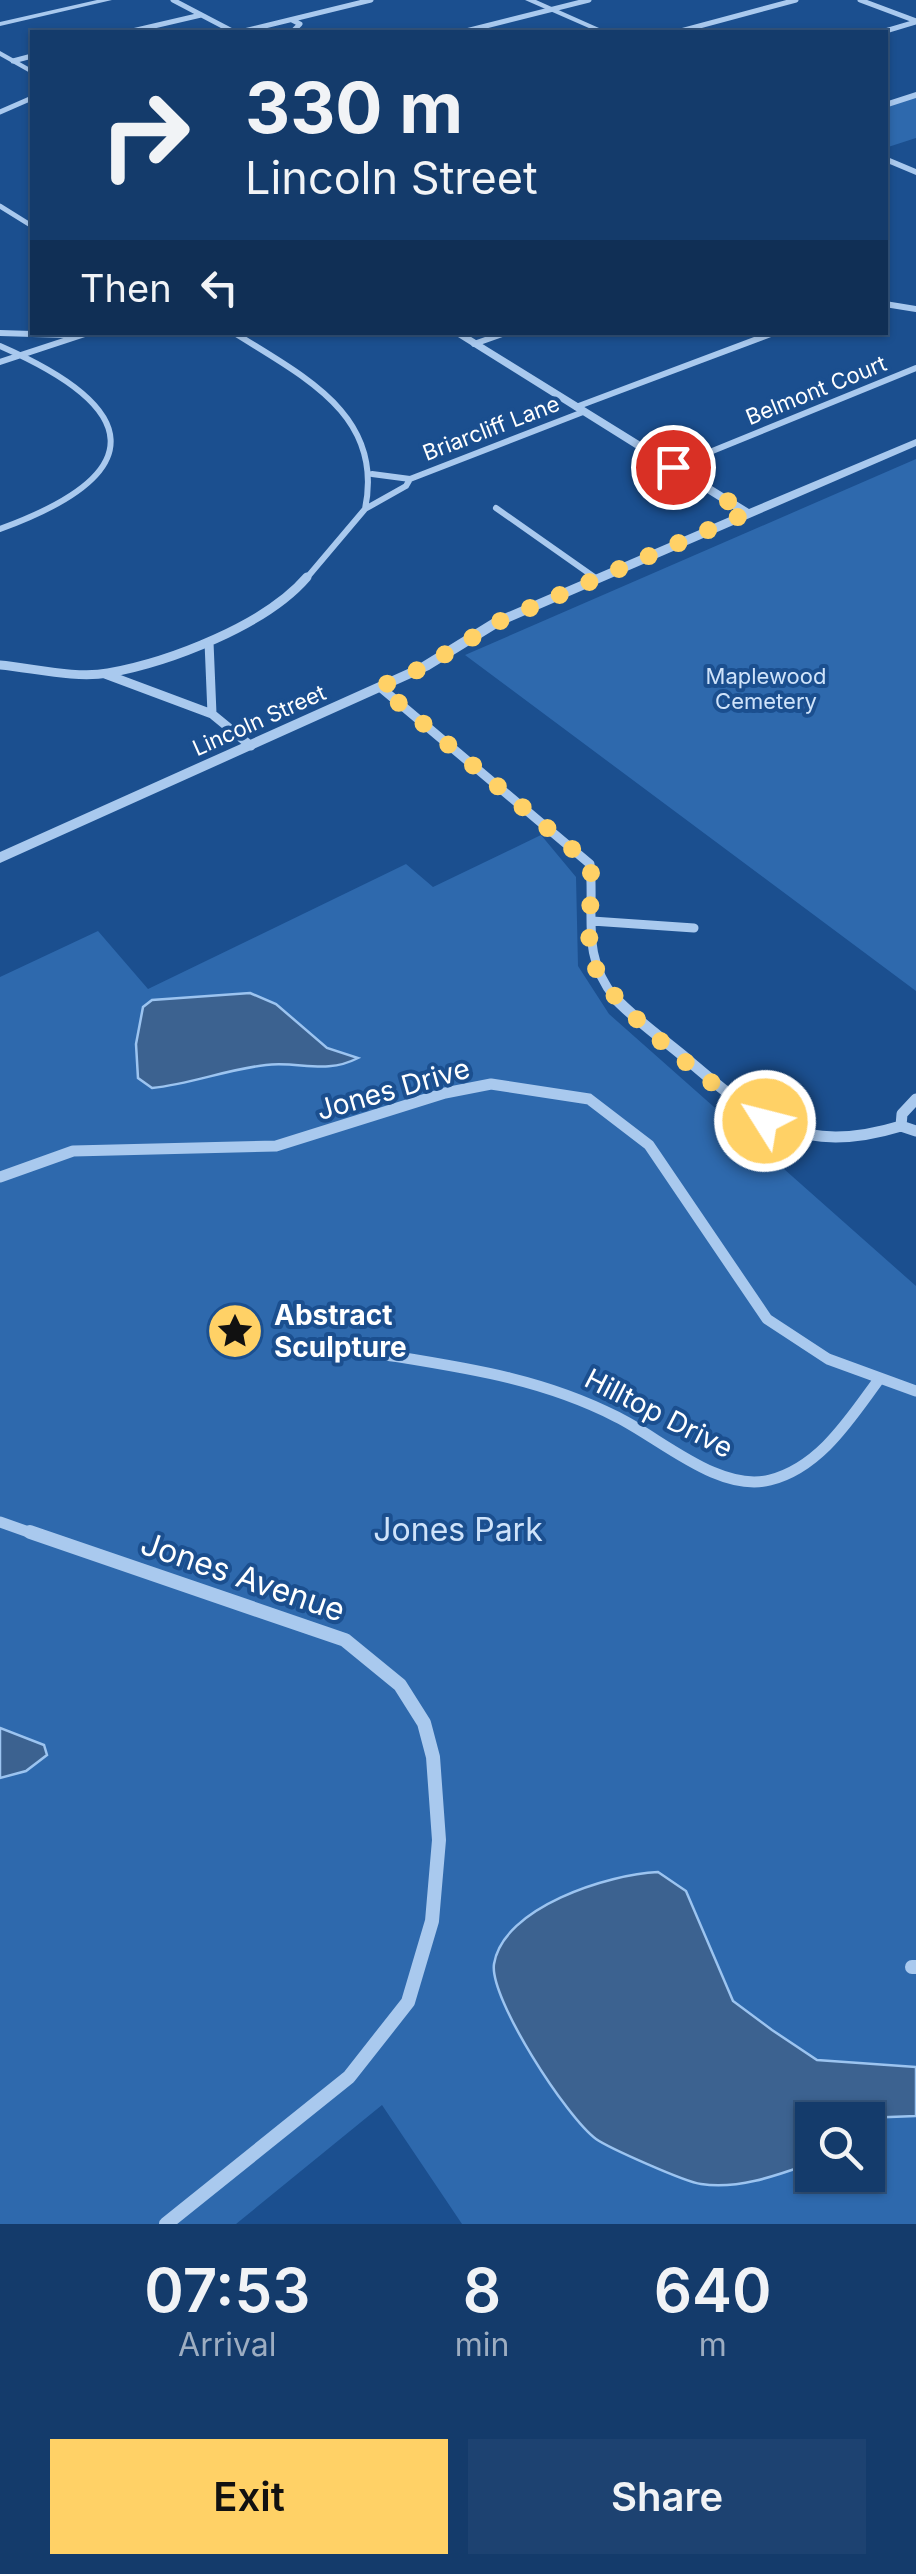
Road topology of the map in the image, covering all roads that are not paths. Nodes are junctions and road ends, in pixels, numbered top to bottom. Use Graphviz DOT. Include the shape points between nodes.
graph roads {
  1 [pos="108,0"];
  2 [pos="172,0"];
  3 [pos="372,0"];
  4 [pos="529,0"];
  5 [pos="589,0"];
  6 [pos="796,0"];
  7 [pos="860,0"];
  8 [pos="552,10"];
  9 [pos="201,15"];
  10 [pos="291,20"];
  11 [pos="916,22"];
  12 [pos="0,24"];
  13 [pos="300,24"];
  14 [pos="308,26"];
  15 [pos="137,30"];
  16 [pos="233,30"];
  17 [pos="246,30"];
  18 [pos="294,30"];
  19 [pos="470,30"];
  20 [pos="599,30"];
  21 [pos="684,30"];
  22 [pos="888,30"];
  23 [pos="0,53"];
  24 [pos="30,56"];
  25 [pos="12,60"];
  26 [pos="30,71"];
  27 [pos="916,95"];
  28 [pos="30,99"];
  29 [pos="888,104"];
  30 [pos="0,112"];
  31 [pos="888,159"];
  32 [pos="916,172"];
  33 [pos="0,206"];
  34 [pos="30,225"];
  35 [pos="888,305"];
  36 [pos="916,310"];
  37 [pos="0,333"];
  38 [pos="30,333"];
  39 [pos="78,335"];
  40 [pos="237,335"];
  41 [pos="460,335"];
  42 [pos="500,335"];
  43 [pos="768,335"];
  44 [pos="474,344"];
  45 [pos="0,346"];
  46 [pos="21,354"];
  47 [pos="0,362"];
  48 [pos="916,368"];
  49 [pos="580,410"];
  50 [pos="916,442"];
  51 [pos="673,467"];
  52 [pos="372,474"];
  53 [pos="410,479"];
  54 [pos="496,508"];
  55 [pos="366,510"];
  56 [pos="747,513"];
  57 [pos="0,529"];
  58 [pos="597,579"];
  59 [pos="209,642"];
  60 [pos="0,664"];
  61 [pos="105,674"];
  62 [pos="380,687"];
  63 [pos="212,714"];
  64 [pos="251,746"];
  65 [pos="0,858"];
  66 [pos="592,921"];
  67 [pos="694,928"];
  68 [pos="916,1099"];
  69 [pos="901,1126"];
  70 [pos="916,1131"];
  71 [pos="0,1177"];
  72 [pos="374,1353"];
  73 [pos="880,1378"];
  74 [pos="916,1391"];
  75 [pos="0,1522"];
  76 [pos="166,2224"];
  1 -- 12 [label="street"];
  2 -- 9 [label="street"];
  3 -- 10 [label="street"];
  4 -- 8 [label="street"];
  5 -- 8 [label="street"];
  6 -- 21 [label="street"];
  7 -- 11 [label="street"];
  8 -- 19 [label="street"];
  8 -- 20 [label="street"];
  9 -- 15 [label="street"];
  9 -- 16 [label="street"];
  10 -- 13 [label="street"];
  10 -- 17 [label="street"];
  11 -- 22 [label="street"];
  13 -- 14 [label="street"];
  13 -- 18 [label="street"];
  23 -- 25 [label="street"];
  24 -- 25 [label="street"];
  25 -- 26 [label="street"];
  27 -- 29 [label="street"];
  28 -- 30 [label="street"];
  31 -- 32 [label="street"];
  33 -- 34 [label="street"];
  35 -- 36 [label="street"];
  37 -- 38 [label="street"];
  39 -- 46 [label="street"];
  40 -- 52 [label="street" via="356,424 368,445"];
  41 -- 44 [label="street"];
  42 -- 44 [label="street"];
  43 -- 49 [label="street, Briarcliff Lane"];
  44 -- 49 [label="street"];
  45 -- 46 [label="street"];
  46 -- 47 [label="street"];
  46 -- 57 [label="street" via="92,397 108,415 112,452 82,493"];
  48 -- 51 [label="street, Belmont Court"];
  49 -- 51 [label="street"];
  49 -- 53 [label="street, Briarcliff Lane"];
  50 -- 56 [label="street, Lincoln Street"];
  51 -- 56 [label="street"];
  52 -- 53 [label="street"];
  52 -- 55 [label="street"];
  53 -- 55 [label="street, Briarcliff Lane"];
  54 -- 58 [label="street"];
  55 -- 59 [label="street, Briarcliff Lane" via="291,596"];
  56 -- 58 [label="street, Lincoln Street"];
  58 -- 62 [label="street, Lincoln Street" via="498,622"];
  59 -- 61 [label="street, Briarcliff Lane"];
  59 -- 63 [label="street"];
  60 -- 61 [label="street, Briarcliff Lane"];
  61 -- 63 [label="street"];
  62 -- 64 [label="street, Lincoln Street"];
  62 -- 66 [label="street" via="577,849 590,864"];
  63 -- 64 [label="street"];
  64 -- 65 [label="street, Lincoln Street"];
  66 -- 67 [label="street"];
  66 -- 69 [label="street" via="593,962 606,988 765,1121 826,1140"];
  68 -- 69 [label="street"];
  69 -- 70 [label="street"];
  71 -- 73 [label="street, Jones Drive" via="73,1151 276,1146 491,1084 589,1098 650,1145 767,1319 828,1359"];
  72 -- 73 [label="street, Hilltop Drive" via="527,1380 571,1395 687,1461 738,1481 773,1482 800,1471 831,1444"];
  73 -- 74 [label="street, Jones Drive"];
  75 -- 76 [label="street, Jones Avenue" via="345,1640 400,1684 424,1723 433,1757 439,1840 432,1921 408,2002 349,2076"];
}
